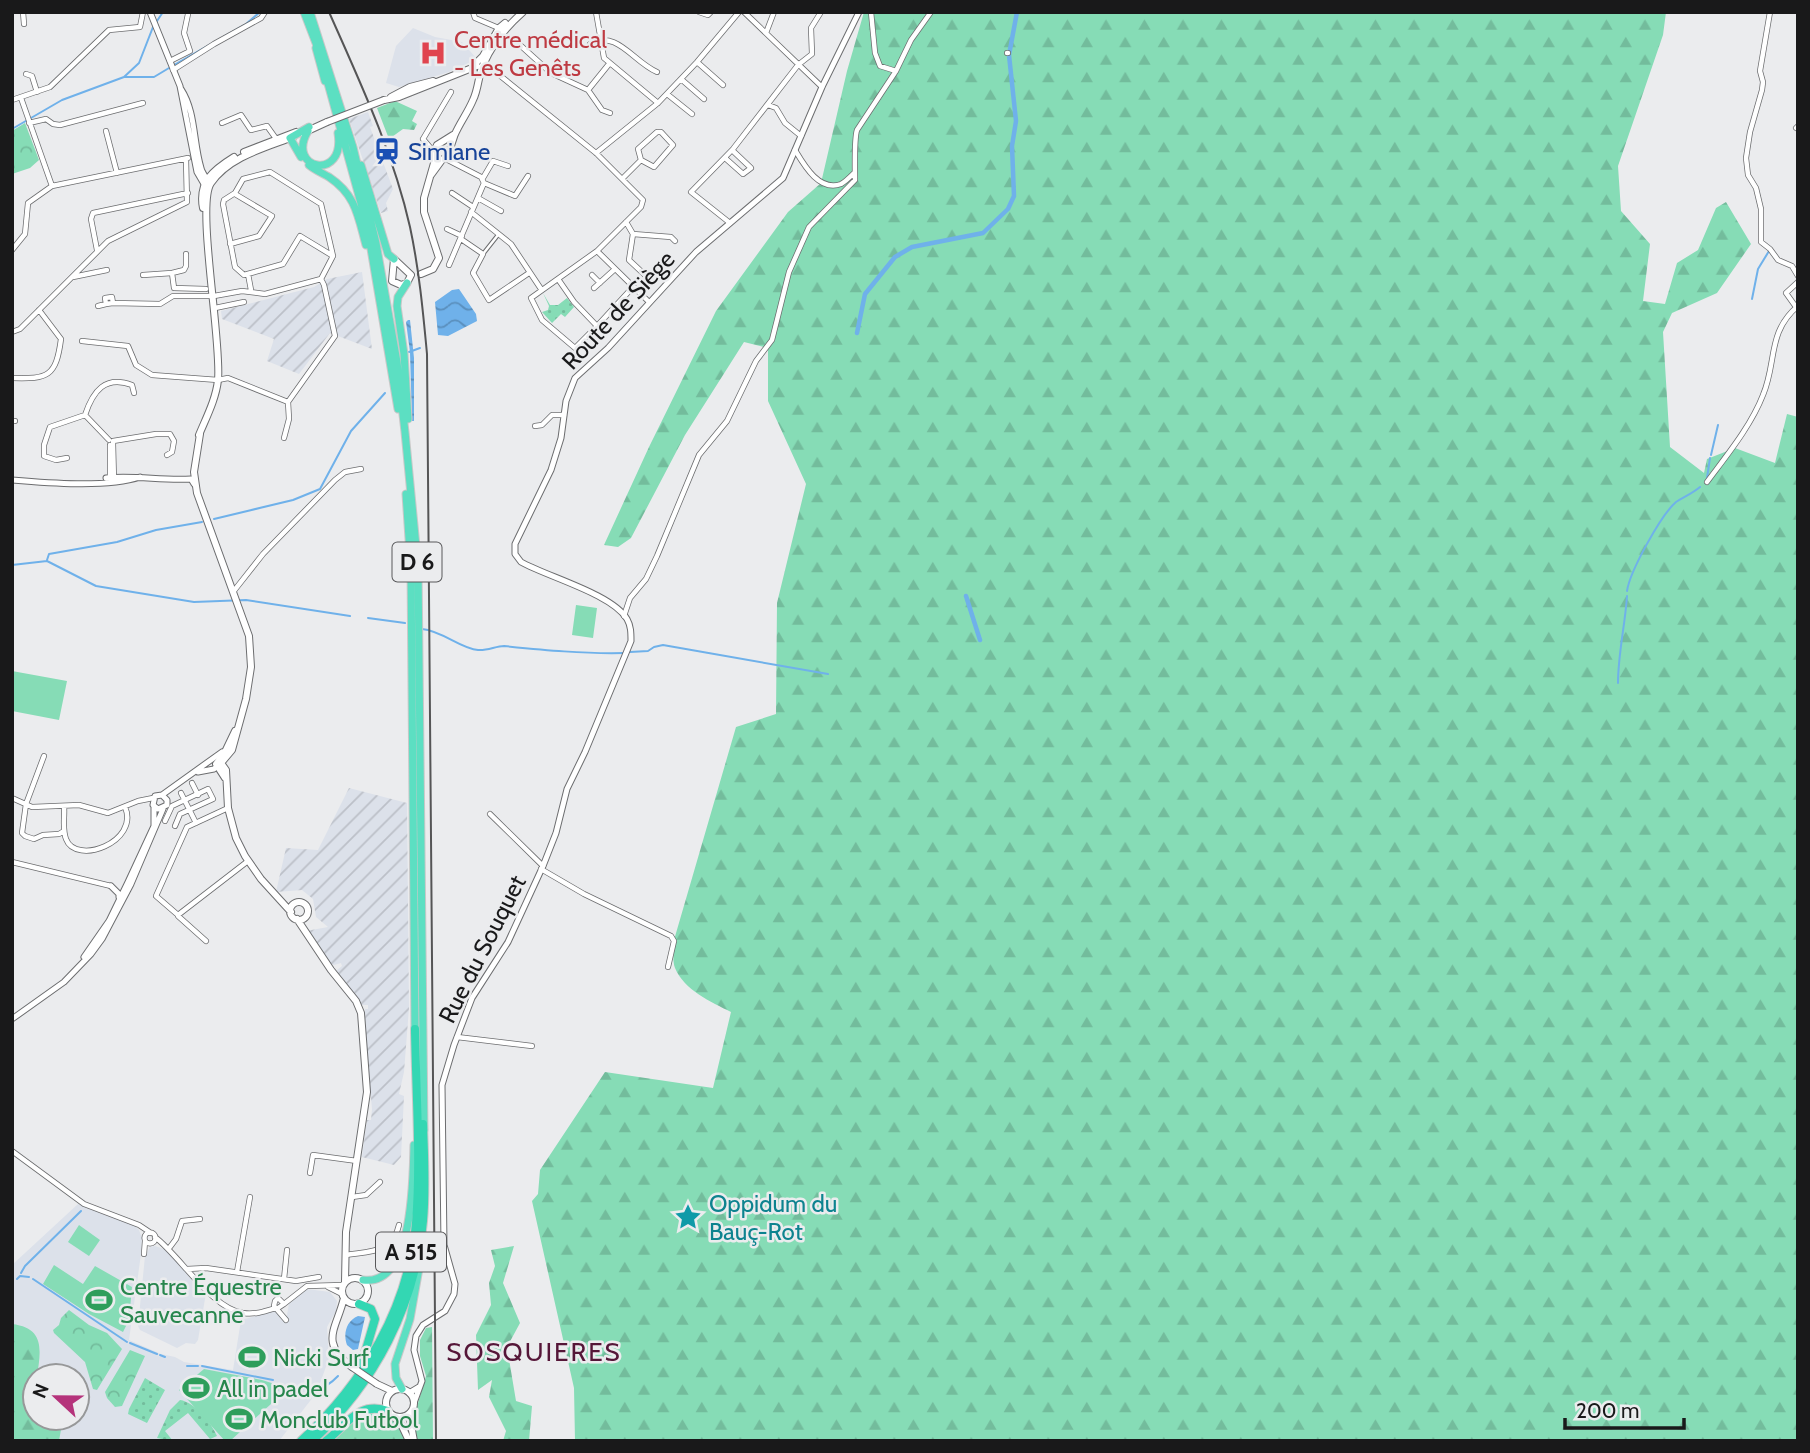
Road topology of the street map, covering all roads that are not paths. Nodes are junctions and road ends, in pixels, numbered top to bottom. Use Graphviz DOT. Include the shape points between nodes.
graph roads {
  1 [pos="23,12"];
  2 [pos="143,12"];
  3 [pos="265,12"];
  4 [pos="473,12"];
  5 [pos="517,12"];
  6 [pos="523,12"];
  7 [pos="596,12"];
  8 [pos="699,12"];
  9 [pos="711,12"];
  10 [pos="741,12"];
  11 [pos="774,12"];
  12 [pos="821,12"];
  13 [pos="859,12"];
  14 [pos="871,12"];
  15 [pos="931,12"];
  16 [pos="1770,12"];
  17 [pos="188,14"];
  18 [pos="151,15"];
  19 [pos="307,15"];
  20 [pos="24,24"];
  21 [pos="503,28"];
  22 [pos="766,33"];
  23 [pos="599,39"];
  24 [pos="590,44"];
  25 [pos="520,45"];
  26 [pos="697,62"];
  27 [pos="609,64"];
  28 [pos="478,65"];
  29 [pos="798,65"];
  30 [pos="172,66"];
  31 [pos="494,70"];
  32 [pos="897,71"];
  33 [pos="657,72"];
  34 [pos="26,74"];
  35 [pos="448,77"];
  36 [pos="681,79"];
  37 [pos="332,80"];
  38 [pos="723,85"];
  39 [pos="426,87"];
  40 [pos="822,87"];
  41 [pos="411,89"];
  42 [pos="588,90"];
  43 [pos="37,92"];
  44 [pos="451,92"];
  45 [pos="667,94"];
  46 [pos="399,97"];
  47 [pos="21,98"];
  48 [pos="704,99"];
  49 [pos="12,100"];
  50 [pos="384,100"];
  51 [pos="143,103"];
  52 [pos="658,103"];
  53 [pos="768,105"];
  54 [pos="610,113"];
  55 [pos="692,114"];
  56 [pos="28,120"];
  57 [pos="222,123"];
  58 [pos="308,129"];
  59 [pos="106,131"];
  60 [pos="801,136"];
  61 [pos="290,138"];
  62 [pos="278,140"];
  63 [pos="795,149"];
  64 [pos="732,150"];
  65 [pos="442,152"];
  66 [pos="596,153"];
  67 [pos="197,157"];
  68 [pos="725,158"];
  69 [pos="186,159"];
  70 [pos="641,160"];
  71 [pos="508,166"];
  72 [pos="117,173"];
  73 [pos="855,173"];
  74 [pos="528,176"];
  75 [pos="622,179"];
  76 [pos="484,181"];
  77 [pos="207,182"];
  78 [pos="52,186"];
  79 [pos="188,193"];
  80 [pos="235,193"];
  81 [pos="452,193"];
  82 [pos="478,198"];
  83 [pos="472,209"];
  84 [pos="501,211"];
  85 [pos="626,222"];
  86 [pos="730,223"];
  87 [pos="447,229"];
  88 [pos="499,233"];
  89 [pos="633,234"];
  90 [pos="461,238"];
  91 [pos="675,241"];
  92 [pos="230,244"];
  93 [pos="12,250"];
  94 [pos="97,250"];
  95 [pos="597,251"];
  96 [pos="186,254"];
  97 [pos="483,254"];
  98 [pos="333,256"];
  99 [pos="394,260"];
  100 [pos="449,265"];
  101 [pos="615,269"];
  102 [pos="107,271"];
  103 [pos="172,273"];
  104 [pos="529,273"];
  105 [pos="248,274"];
  106 [pos="143,275"];
  107 [pos="592,275"];
  108 [pos="645,275"];
  109 [pos="414,276"];
  110 [pos="1798,276"];
  111 [pos="72,277"];
  112 [pos="321,279"];
  113 [pos="558,279"];
  114 [pos="1798,282"];
  115 [pos="600,283"];
  116 [pos="378,286"];
  117 [pos="633,287"];
  118 [pos="174,288"];
  119 [pos="594,288"];
  120 [pos="206,289"];
  121 [pos="541,289"];
  122 [pos="251,290"];
  123 [pos="173,296"];
  124 [pos="214,296"];
  125 [pos="244,302"];
  126 [pos="649,302"];
  127 [pos="98,306"];
  128 [pos="1797,307"];
  129 [pos="215,308"];
  130 [pos="39,310"];
  131 [pos="597,326"];
  132 [pos="12,332"];
  133 [pos="82,341"];
  134 [pos="12,378"];
  135 [pos="220,380"];
  136 [pos="134,393"];
  137 [pos="288,402"];
  138 [pos="85,415"];
  139 [pos="564,415"];
  140 [pos="535,426"];
  141 [pos="284,438"];
  142 [pos="111,442"];
  143 [pos="167,455"];
  144 [pos="67,458"];
  145 [pos="361,469"];
  146 [pos="112,479"];
  147 [pos="12,480"];
  148 [pos="193,481"];
  149 [pos="1707,482"];
  150 [pos="413,514"];
  151 [pos="206,520"];
  152 [pos="236,595"];
  153 [pos="624,616"];
  154 [pos="246,699"];
  155 [pos="44,756"];
  156 [pos="216,763"];
  157 [pos="192,783"];
  158 [pos="181,793"];
  159 [pos="198,794"];
  160 [pos="164,797"];
  161 [pos="12,798"];
  162 [pos="185,801"];
  163 [pos="153,803"];
  164 [pos="26,804"];
  165 [pos="64,806"];
  166 [pos="125,807"];
  167 [pos="163,808"];
  168 [pos="228,808"];
  169 [pos="190,810"];
  170 [pos="491,814"];
  171 [pos="165,821"];
  172 [pos="196,823"];
  173 [pos="174,826"];
  174 [pos="65,831"];
  175 [pos="248,861"];
  176 [pos="12,862"];
  177 [pos="542,867"];
  178 [pos="111,886"];
  179 [pos="121,888"];
  180 [pos="120,903"];
  181 [pos="289,908"];
  182 [pos="178,915"];
  183 [pos="300,922"];
  184 [pos="206,942"];
  185 [pos="668,967"];
  186 [pos="12,1019"];
  187 [pos="415,1029"];
  188 [pos="457,1037"];
  189 [pos="532,1046"];
  190 [pos="423,1124"];
  191 [pos="12,1151"];
  192 [pos="356,1161"];
  193 [pos="310,1172"];
  194 [pos="380,1182"];
  195 [pos="250,1196"];
  196 [pos="351,1197"];
  197 [pos="200,1219"];
  198 [pos="399,1224"];
  199 [pos="139,1225"];
  200 [pos="145,1239"];
  201 [pos="153,1239"];
  202 [pos="168,1246"];
  203 [pos="287,1250"];
  204 [pos="345,1255"];
  205 [pos="346,1264"];
  206 [pos="187,1269"];
  207 [pos="237,1272"];
  208 [pos="319,1278"];
  209 [pos="359,1278"];
  210 [pos="284,1279"];
  211 [pos="344,1284"];
  212 [pos="327,1286"];
  213 [pos="343,1296"];
  214 [pos="355,1303"];
  215 [pos="341,1311"];
  216 [pos="422,1381"];
  217 [pos="377,1384"];
  218 [pos="392,1391"];
  219 [pos="406,1391"];
  220 [pos="387,1398"];
  221 [pos="414,1403"];
  222 [pos="390,1413"];
  223 [pos="409,1414"];
  224 [pos="301,1441"];
  225 [pos="312,1441"];
  226 [pos="326,1441"];
  227 [pos="409,1441"];
  228 [pos="414,1441"];
  1 -- 20 [label="street"];
  2 -- 43 [label="street" via="140,27 109,30 50,87"];
  3 -- 30 [label="street"];
  4 -- 21 [label="street" via="475,18"];
  5 -- 21 [label="main road"];
  6 -- 21 [label="main road"];
  7 -- 23 [label="street"];
  8 -- 9 [label="street"];
  10 -- 22 [label="street"];
  10 -- 26 [label="street"];
  11 -- 22 [label="street"];
  12 -- 29 [label="street" via="811,28 812,54"];
  13 -- 40 [label="street, Route de Siège"];
  14 -- 32 [label="street" via="880,66"];
  15 -- 32 [label="street"];
  16 -- 110 [label="street" via="1760,71 1762,90 1746,168 1761,209 1761,242"];
  17 -- 30 [label="street" via="183,30 190,51"];
  18 -- 30 [label="street"];
  19 -- 37 [label="highway, D 6"];
  19 -- 58 [label="highway" via="338,132 338,154 333,161 324,166 305,159 301,150"];
  19 -- 116 [label="highway, D 6" via="354,174"];
  21 -- 28 [label="main road"];
  21 -- 28 [label="main road"];
  22 -- 29 [label="street"];
  23 -- 24 [label="street"];
  23 -- 27 [label="street"];
  23 -- 33 [label="street" via="613,40"];
  25 -- 42 [label="street" via="551,73"];
  26 -- 36 [label="street"];
  26 -- 38 [label="street"];
  27 -- 42 [label="street"];
  27 -- 52 [label="street"];
  28 -- 35 [label="main road"];
  28 -- 65 [label="main road" via="481,76 472,103"];
  29 -- 40 [label="street"];
  29 -- 53 [label="street"];
  30 -- 67 [label="street"];
  31 -- 66 [label="street"];
  32 -- 73 [label="street" via="857,130"];
  34 -- 43 [label="street" via="32,76"];
  35 -- 39 [label="main road"];
  35 -- 41 [label="main road"];
  36 -- 45 [label="street"];
  36 -- 48 [label="street"];
  37 -- 99 [label="highway" via="388,254"];
  37 -- 150 [label="highway, D 6" via="376,243 397,362"];
  39 -- 41 [label="main road"];
  39 -- 46 [label="main road"];
  40 -- 60 [label="street, Route de Siège"];
  41 -- 46 [label="street"];
  41 -- 50 [label="main road"];
  42 -- 54 [label="street" via="602,110"];
  43 -- 47 [label="street"];
  44 -- 65 [label="street" via="423,139"];
  45 -- 52 [label="street"];
  45 -- 55 [label="street"];
  46 -- 50 [label="main road"];
  47 -- 49 [label="street"];
  47 -- 56 [label="street"];
  50 -- 58 [label="main road, bridge"];
  51 -- 56 [label="street" via="60,125 46,119"];
  52 -- 66 [label="street"];
  53 -- 60 [label="street" via="776,107 785,123"];
  53 -- 64 [label="street"];
  56 -- 78 [label="street"];
  57 -- 62 [label="street" via="241,115 251,130 267,126"];
  58 -- 61 [label="highway"];
  58 -- 62 [label="main road"];
  59 -- 72 [label="street"];
  60 -- 63 [label="street, Route de Siège"];
  61 -- 62 [label="main road"];
  61 -- 116 [label="highway, D 6" via="303,160 353,200"];
  62 -- 77 [label="main road"];
  62 -- 77 [label="main road" via="235,156"];
  63 -- 73 [label="street" via="816,179 841,184"];
  63 -- 86 [label="street, Route de Siège" via="783,178"];
  64 -- 68 [label="street"];
  64 -- 68 [label="street" via="751,167 743,174"];
  65 -- 76 [label="street"];
  65 -- 109 [label="main road" via="425,192 424,212 439,258 433,269"];
  66 -- 75 [label="street"];
  67 -- 69 [label="street"];
  67 -- 77 [label="street"];
  67 -- 77 [label="street" via="198,175"];
  68 -- 86 [label="street" via="691,192"];
  69 -- 72 [label="street"];
  69 -- 79 [label="street"];
  70 -- 70 [label="street" via="653,167 673,143 661,132 653,134 638,149"];
  70 -- 75 [label="street"];
  71 -- 76 [label="street" via="493,161"];
  72 -- 78 [label="street"];
  73 -- 153 [label="street" via="855,180 809,227 789,272 772,340 756,361 727,421 699,455 657,556"];
  74 -- 76 [label="street" via="515,196"];
  75 -- 85 [label="street" via="643,200"];
  76 -- 82 [label="street"];
  77 -- 124 [label="main road"];
  78 -- 93 [label="street" via="28,203 25,234"];
  79 -- 94 [label="street" via="187,202 178,208"];
  79 -- 94 [label="street" via="93,213"];
  80 -- 92 [label="street" via="223,204"];
  80 -- 92 [label="street" via="272,216 259,236"];
  80 -- 98 [label="street" via="243,179 271,172 321,204"];
  81 -- 83 [label="street"];
  82 -- 83 [label="street"];
  82 -- 84 [label="street"];
  83 -- 88 [label="street"];
  83 -- 90 [label="street"];
  85 -- 89 [label="street"];
  85 -- 95 [label="street"];
  86 -- 126 [label="street, Route de Siège"];
  87 -- 90 [label="street"];
  88 -- 97 [label="street"];
  88 -- 104 [label="street"];
  89 -- 91 [label="street"];
  89 -- 108 [label="street" via="629,260"];
  90 -- 97 [label="street"];
  90 -- 100 [label="street"];
  92 -- 105 [label="street" via="235,267"];
  94 -- 111 [label="street"];
  95 -- 101 [label="street"];
  95 -- 113 [label="street"];
  96 -- 103 [label="street" via="184,270"];
  97 -- 104 [label="street" via="473,273 489,300"];
  98 -- 105 [label="street" via="300,236 283,264"];
  98 -- 112 [label="street"];
  99 -- 109 [label="main road"];
  99 -- 109 [label="main road" via="392,281 401,285"];
  101 -- 115 [label="street"];
  101 -- 117 [label="street"];
  102 -- 111 [label="street"];
  103 -- 106 [label="street"];
  103 -- 118 [label="street"];
  104 -- 121 [label="street"];
  105 -- 122 [label="street"];
  107 -- 115 [label="street"];
  109 -- 150 [label="highway" via="398,297 397,306"];
  111 -- 130 [label="street"];
  112 -- 122 [label="street" via="265,294"];
  112 -- 137 [label="street" via="335,336"];
  113 -- 121 [label="street"];
  113 -- 131 [label="street"];
  114 -- 128 [label="street" via="1786,293"];
  115 -- 119 [label="street"];
  116 -- 187 [label="highway, D 6" via="397,401 411,568"];
  117 -- 126 [label="street"];
  117 -- 131 [label="street"];
  118 -- 120 [label="street"];
  118 -- 123 [label="street"];
  121 -- 131 [label="street" via="531,298 540,317 575,348"];
  122 -- 124 [label="street"];
  123 -- 124 [label="street"];
  123 -- 127 [label="street" via="160,304"];
  124 -- 129 [label="main road"];
  125 -- 129 [label="street"];
  126 -- 139 [label="street, Route de Siège" via="575,378"];
  128 -- 149 [label="street" via="1776,336 1759,403"];
  129 -- 135 [label="main road"];
  130 -- 132 [label="street"];
  130 -- 134 [label="street" via="61,339 52,370 42,378"];
  133 -- 135 [label="street" via="128,346 136,365 152,375"];
  135 -- 137 [label="street" via="228,378"];
  135 -- 148 [label="main road" via="192,459"];
  136 -- 138 [label="street" via="132,385 122,382 104,385 91,397"];
  137 -- 141 [label="street"];
  138 -- 142 [label="street"];
  138 -- 144 [label="street" via="50,426 44,456"];
  139 -- 140 [label="street" via="555,414"];
  139 -- 153 [label="street, Route de Siège" via="551,470 519,532 515,554 530,567 603,598"];
  142 -- 143 [label="street" via="170,434 174,441"];
  142 -- 146 [label="street"];
  145 -- 152 [label="street" via="335,480 263,554"];
  146 -- 147 [label="street"];
  146 -- 148 [label="street"];
  148 -- 151 [label="main road"];
  148 -- 151 [label="main road"];
  150 -- 190 [label="highway, D 6" via="418,567"];
  151 -- 152 [label="main road"];
  152 -- 154 [label="main road" via="249,636"];
  153 -- 177 [label="street, Rue du Souquet" via="631,641 567,789"];
  154 -- 156 [label="main road" via="232,738"];
  154 -- 156 [label="main road" via="232,750"];
  155 -- 164 [label="street"];
  156 -- 160 [label="street" via="191,773"];
  156 -- 168 [label="main road" via="226,769"];
  157 -- 159 [label="street"];
  158 -- 162 [label="street"];
  159 -- 162 [label="street"];
  159 -- 169 [label="street" via="208,789 213,799"];
  160 -- 163 [label="street"];
  160 -- 167 [label="street"];
  161 -- 164 [label="street"];
  162 -- 169 [label="street"];
  162 -- 171 [label="street" via="172,806"];
  163 -- 166 [label="street" via="138,801"];
  163 -- 167 [label="street"];
  163 -- 179 [label="street" via="154,826"];
  164 -- 165 [label="street"];
  164 -- 174 [label="street" via="25,836 34,839"];
  165 -- 166 [label="street" via="108,813"];
  165 -- 174 [label="street"];
  166 -- 174 [label="street" via="126,831 107,845 79,850 68,843"];
  167 -- 180 [label="street"];
  168 -- 172 [label="street"];
  168 -- 175 [label="main road"];
  169 -- 172 [label="street"];
  169 -- 173 [label="street" via="180,814"];
  170 -- 177 [label="street"];
  172 -- 182 [label="street" via="187,827 156,896"];
  175 -- 181 [label="main road"];
  175 -- 182 [label="street"];
  176 -- 178 [label="street"];
  177 -- 185 [label="street" via="584,894 671,936 674,946"];
  177 -- 188 [label="street, Rue du Souquet" via="508,942 472,998"];
  178 -- 179 [label="street"];
  178 -- 180 [label="street"];
  179 -- 180 [label="street"];
  180 -- 186 [label="street" via="88,953 50,992"];
  181 -- 183 [label="main road"];
  181 -- 183 [label="main road" via="305,904 308,912"];
  182 -- 184 [label="street"];
  183 -- 192 [label="main road" via="361,1013 367,1092"];
  187 -- 209 [label="highway" via="415,1145 408,1228 396,1259 382,1277 373,1281"];
  187 -- 224 [label="highway, A 515" via="416,1214 411,1254 383,1335 368,1362 337,1406"];
  188 -- 189 [label="street"];
  188 -- 216 [label="street, Rue du Souquet" via="442,1084 444,1245 454,1294 445,1311 423,1325 416,1336 414,1350"];
  190 -- 219 [label="highway" via="426,1219 416,1289 396,1364 396,1378"];
  190 -- 225 [label="highway, A 515" via="423,1222 403,1309 359,1389"];
  191 -- 199 [label="street" via="84,1204"];
  192 -- 193 [label="street" via="313,1156"];
  192 -- 196 [label="main road"];
  194 -- 196 [label="street" via="366,1195"];
  195 -- 207 [label="street"];
  196 -- 204 [label="main road"];
  197 -- 202 [label="street" via="182,1221 176,1239"];
  198 -- 204 [label="street" via="390,1245"];
  199 -- 200 [label="street"];
  199 -- 201 [label="street"];
  200 -- 201 [label="street"];
  200 -- 201 [label="street" via="147,1234"];
  200 -- 201 [label="street" via="144,1254"];
  201 -- 202 [label="street"];
  202 -- 206 [label="street"];
  203 -- 210 [label="street"];
  204 -- 205 [label="main road"];
  205 -- 209 [label="main road"];
  205 -- 211 [label="main road"];
  206 -- 207 [label="street"];
  206 -- 212 [label="street" via="210,1293 244,1313 263,1312 310,1286"];
  207 -- 210 [label="street"];
  208 -- 210 [label="street"];
  209 -- 211 [label="main road"];
  209 -- 214 [label="main road" via="369,1291 366,1299"];
  211 -- 212 [label="street"];
  211 -- 213 [label="main road"];
  212 -- 213 [label="street"];
  213 -- 214 [label="main road"];
  213 -- 215 [label="main road"];
  214 -- 215 [label="main road"];
  214 -- 224 [label="highway" via="375,1316 365,1357 340,1396"];
  215 -- 217 [label="main road, bridge" via="331,1341 341,1359"];
  216 -- 219 [label="street" via="418,1389"];
  216 -- 221 [label="street"];
  217 -- 218 [label="main road"];
  217 -- 220 [label="main road"];
  218 -- 219 [label="main road"];
  218 -- 220 [label="main road"];
  219 -- 221 [label="main road"];
  220 -- 222 [label="main road"];
  221 -- 223 [label="main road"];
  222 -- 223 [label="main road" via="401,1418"];
  222 -- 226 [label="highway" via="364,1409"];
  222 -- 227 [label="main road"];
  223 -- 228 [label="main road"];
}
